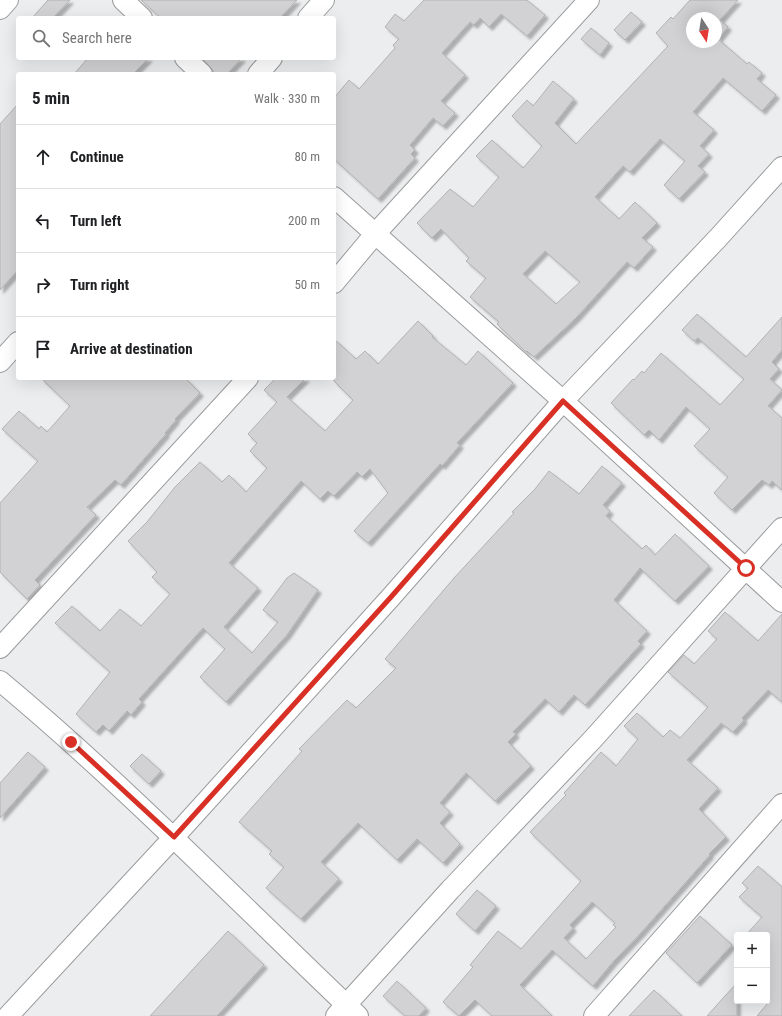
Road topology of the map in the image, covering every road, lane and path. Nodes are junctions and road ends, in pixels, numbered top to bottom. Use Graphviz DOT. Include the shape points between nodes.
graph roads {
  1 [pos="8,0"];
  2 [pos="123,0"];
  3 [pos="324,0"];
  4 [pos="589,0"];
  5 [pos="0,9"];
  6 [pos="140,16"];
  7 [pos="310,16"];
  8 [pos="187,60"];
  9 [pos="270,60"];
  10 [pos="200,72"];
  11 [pos="260,72"];
  12 [pos="782,167"];
  13 [pos="336,199"];
  14 [pos="375,234"];
  15 [pos="336,281"];
  16 [pos="16,344"];
  17 [pos="0,362"];
  18 [pos="246,380"];
  19 [pos="563,401"];
  20 [pos="782,528"];
  21 [pos="746,568"];
  22 [pos="782,602"];
  23 [pos="0,648"];
  24 [pos="0,681"];
  25 [pos="782,804"];
  26 [pos="174,837"];
  27 [pos="346,1012"];
  28 [pos="8,1016"];
  29 [pos="594,1016"];
  1 -- 5 [label="street"];
  2 -- 6 [label="street"];
  3 -- 7 [label="street"];
  4 -- 14 [label="street"];
  8 -- 10 [label="street"];
  9 -- 11 [label="street"];
  12 -- 19 [label="street"];
  13 -- 14 [label="street"];
  14 -- 15 [label="street"];
  14 -- 19 [label="street"];
  16 -- 17 [label="street"];
  18 -- 23 [label="street"];
  19 -- 21 [label="street"];
  19 -- 26 [label="street" via="391,597"];
  20 -- 21 [label="street"];
  21 -- 22 [label="street"];
  21 -- 27 [label="street" via="592,740 450,890"];
  24 -- 26 [label="street"];
  25 -- 29 [label="street"];
  26 -- 27 [label="street"];
  26 -- 28 [label="street"];
}
